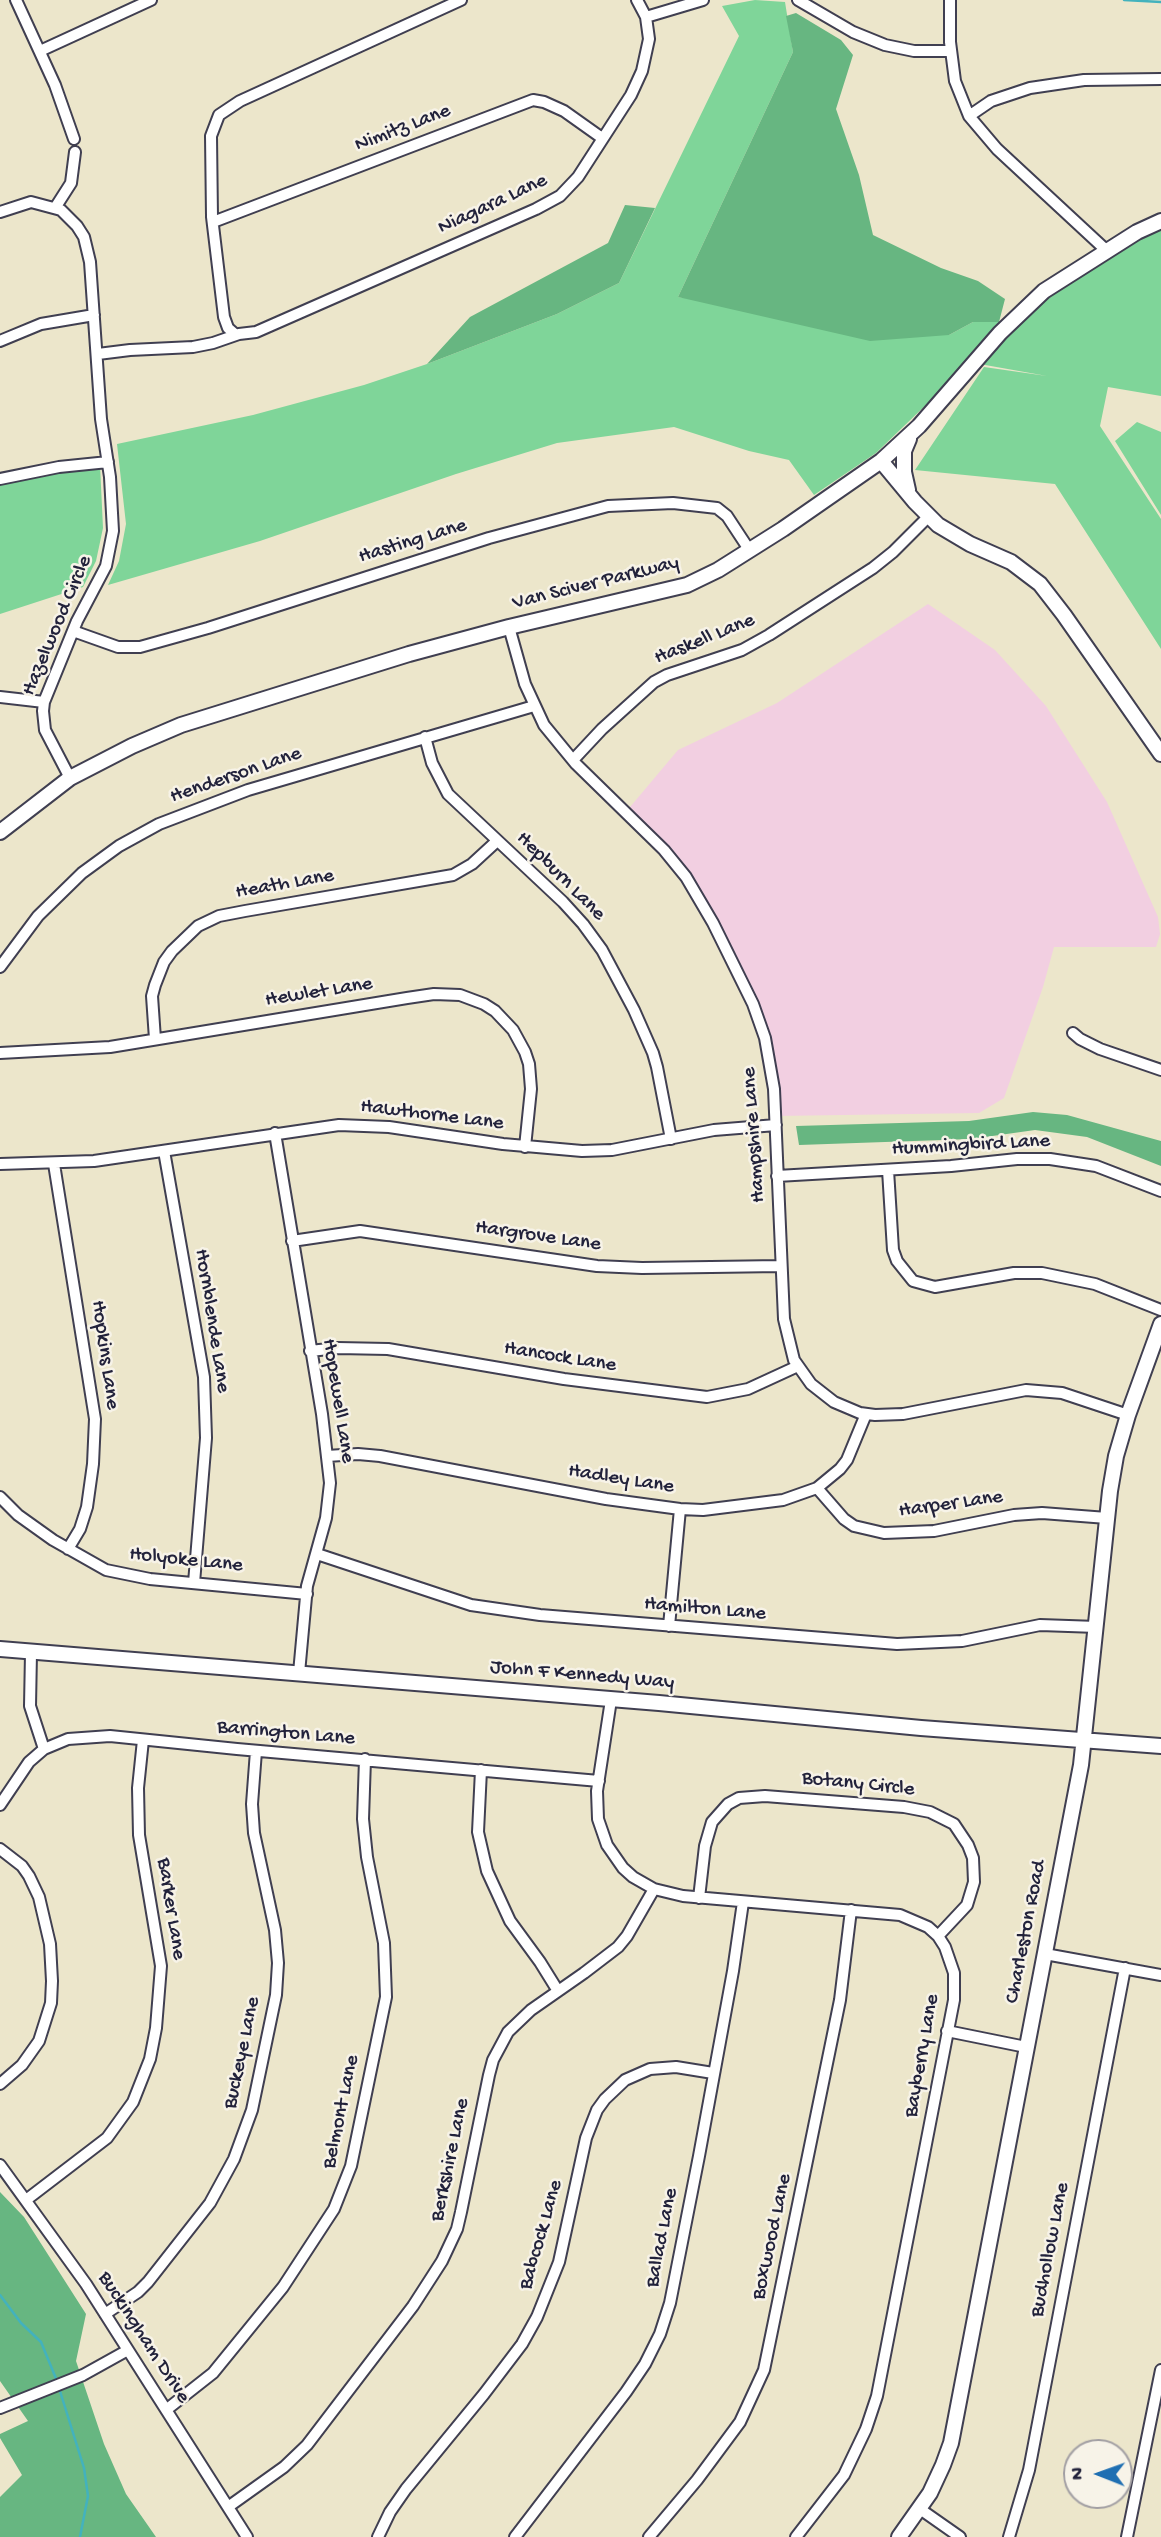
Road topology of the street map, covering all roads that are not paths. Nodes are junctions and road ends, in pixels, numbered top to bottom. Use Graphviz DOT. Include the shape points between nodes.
graph roads {
  1 [pos="16,0"];
  2 [pos="151,0"];
  3 [pos="461,0"];
  4 [pos="637,0"];
  5 [pos="703,0"];
  6 [pos="798,0"];
  7 [pos="950,0"];
  8 [pos="646,17"];
  9 [pos="40,51"];
  10 [pos="951,51"];
  11 [pos="1161,79"];
  12 [pos="969,116"];
  13 [pos="602,138"];
  14 [pos="74,139"];
  15 [pos="75,152"];
  16 [pos="55,208"];
  17 [pos="0,212"];
  18 [pos="1161,221"];
  19 [pos="213,222"];
  20 [pos="1107,251"];
  21 [pos="94,315"];
  22 [pos="236,335"];
  23 [pos="0,341"];
  24 [pos="98,354"];
  25 [pos="911,434"];
  26 [pos="881,461"];
  27 [pos="108,462"];
  28 [pos="0,479"];
  29 [pos="909,495"];
  30 [pos="928,517"];
  31 [pos="750,551"];
  32 [pos="509,627"];
  33 [pos="72,631"];
  34 [pos="0,697"];
  35 [pos="44,702"];
  36 [pos="534,706"];
  37 [pos="425,737"];
  38 [pos="1161,754"];
  39 [pos="573,760"];
  40 [pos="70,778"];
  41 [pos="0,832"];
  42 [pos="497,841"];
  43 [pos="0,967"];
  44 [pos="1073,1033"];
  45 [pos="155,1039"];
  46 [pos="0,1053"];
  47 [pos="1161,1070"];
  48 [pos="776,1125"];
  49 [pos="275,1133"];
  50 [pos="671,1139"];
  51 [pos="525,1147"];
  52 [pos="164,1151"];
  53 [pos="0,1164"];
  54 [pos="54,1164"];
  55 [pos="888,1170"];
  56 [pos="778,1176"];
  57 [pos="1161,1191"];
  58 [pos="292,1241"];
  59 [pos="780,1265"];
  60 [pos="1161,1310"];
  61 [pos="1161,1324"];
  62 [pos="310,1351"];
  63 [pos="798,1366"];
  64 [pos="866,1414"];
  65 [pos="1128,1415"];
  66 [pos="327,1456"];
  67 [pos="817,1488"];
  68 [pos="0,1497"];
  69 [pos="680,1509"];
  70 [pos="1107,1518"];
  71 [pos="68,1549"];
  72 [pos="317,1554"];
  73 [pos="194,1583"];
  74 [pos="307,1594"];
  75 [pos="669,1626"];
  76 [pos="1097,1628"];
  77 [pos="0,1649"];
  78 [pos="31,1653"];
  79 [pos="299,1673"];
  80 [pos="611,1700"];
  81 [pos="143,1740"];
  82 [pos="1085,1740"];
  83 [pos="1161,1746"];
  84 [pos="44,1749"];
  85 [pos="256,1751"];
  86 [pos="365,1759"];
  87 [pos="481,1770"];
  88 [pos="599,1780"];
  89 [pos="0,1805"];
  90 [pos="0,1849"];
  91 [pos="654,1889"];
  92 [pos="699,1898"];
  93 [pos="743,1902"];
  94 [pos="851,1910"];
  95 [pos="938,1936"];
  96 [pos="1045,1954"];
  97 [pos="1125,1968"];
  98 [pos="1161,1975"];
  99 [pos="558,1991"];
  100 [pos="947,2031"];
  101 [pos="1026,2047"];
  102 [pos="713,2073"];
  103 [pos="0,2084"];
  104 [pos="0,2165"];
  105 [pos="26,2200"];
  106 [pos="105,2314"];
  107 [pos="128,2350"];
  108 [pos="1161,2370"];
  109 [pos="0,2408"];
  110 [pos="166,2410"];
  111 [pos="228,2507"];
  112 [pos="920,2509"];
  113 [pos="247,2537"];
  114 [pos="379,2537"];
  115 [pos="515,2537"];
  116 [pos="649,2537"];
  117 [pos="796,2537"];
  118 [pos="899,2537"];
  119 [pos="960,2537"];
  120 [pos="1009,2537"];
  121 [pos="1127,2537"];
  1 -- 9 [label="street"];
  2 -- 9 [label="street"];
  3 -- 19 [label="street" via="225,109 211,136"];
  4 -- 8 [label="street, Niagara Lane"];
  5 -- 8 [label="street"];
  6 -- 10 [label="street" via="885,45"];
  7 -- 10 [label="street"];
  8 -- 13 [label="street, Niagara Lane" via="649,39 642,71"];
  9 -- 14 [label="street"];
  10 -- 12 [label="street" via="955,82"];
  11 -- 12 [label="street" via="1084,80 1030,88 991,101"];
  12 -- 20 [label="street" via="997,149"];
  13 -- 19 [label="street, Nimitz Lane" via="564,111 533,100"];
  13 -- 22 [label="street, Niagara Lane" via="578,177 548,203 256,332"];
  15 -- 16 [label="street" via="71,183"];
  16 -- 17 [label="street" via="31,202"];
  16 -- 21 [label="street, Hazelwood Circle" via="84,237"];
  18 -- 20 [label="street, Van Sciver Parkway"];
  19 -- 22 [label="street" via="226,324"];
  20 -- 25 [label="street, Van Sciver Parkway" via="1044,291 1017,316"];
  21 -- 23 [label="street" via="41,324"];
  21 -- 24 [label="street, Hazelwood Circle"];
  22 -- 24 [label="street, Niagara Lane" via="194,347"];
  24 -- 27 [label="street, Hazelwood Circle"];
  25 -- 26 [label="street, Van Sciver Parkway"];
  25 -- 29 [label="street" via="904,451"];
  26 -- 29 [label="street"];
  26 -- 31 [label="street, Van Sciver Parkway"];
  27 -- 28 [label="street"];
  27 -- 33 [label="street, Hazelwood Circle" via="113,518 110,552"];
  29 -- 30 [label="street"];
  30 -- 38 [label="street" via="970,544 1011,562 1040,584"];
  30 -- 39 [label="street, Haskell Lane" via="873,568 769,635 742,650 654,682"];
  31 -- 32 [label="street, Van Sciver Parkway" via="687,585"];
  31 -- 33 [label="street, Hasting Lane" via="717,508 673,503 608,506 489,538 141,647 118,647"];
  32 -- 36 [label="street, Hampshire Lane"];
  32 -- 40 [label="street, Van Sciver Parkway" via="342,673 181,725"];
  33 -- 35 [label="street, Hazelwood Circle"];
  34 -- 35 [label="street"];
  35 -- 40 [label="street, Hazelwood Circle" via="45,730"];
  36 -- 37 [label="street, Henderson Lane"];
  36 -- 39 [label="street, Hampshire Lane"];
  37 -- 42 [label="street, Hepburn Lane" via="448,794"];
  37 -- 43 [label="street, Henderson Lane" via="240,792 146,830 101,859 60,894"];
  39 -- 48 [label="street, Hampshire Lane" via="664,850 704,907 746,988 765,1038"];
  40 -- 41 [label="street, Van Sciver Parkway"];
  42 -- 45 [label="street, Heath Lane" via="453,875 219,916 198,926 172,951 155,985"];
  42 -- 50 [label="street, Hepburn Lane" via="573,912 610,964 657,1066"];
  44 -- 47 [label="street" via="1100,1049"];
  45 -- 46 [label="street, Hewlet Lane" via="110,1047"];
  45 -- 51 [label="street, Hewlet Lane" via="434,994 460,995 495,1011 525,1052 531,1088"];
  48 -- 50 [label="street, Hawthorne Lane"];
  48 -- 56 [label="street, Hampshire Lane"];
  49 -- 51 [label="street, Hawthorne Lane" via="372,1125"];
  49 -- 52 [label="street, Hawthorne Lane"];
  49 -- 58 [label="street, Hopewell Lane"];
  50 -- 51 [label="street, Hawthorne Lane" via="597,1151"];
  52 -- 54 [label="street, Hawthorne Lane"];
  52 -- 73 [label="street, Hornblende Lane" via="204,1377 206,1438"];
  53 -- 54 [label="street, Hawthorne Lane"];
  54 -- 71 [label="street, Hopkins Lane" via="95,1419 87,1507"];
  55 -- 56 [label="street, Hummingbird Lane"];
  55 -- 57 [label="street, Hummingbird Lane" via="1050,1159 1096,1166"];
  55 -- 60 [label="street" via="893,1250 913,1281 935,1287 1014,1273 1042,1273 1095,1284"];
  56 -- 59 [label="street, Hampshire Lane"];
  58 -- 59 [label="street, Hargrove Lane" via="360,1231 597,1266"];
  58 -- 62 [label="street, Hopewell Lane"];
  59 -- 63 [label="street, Hampshire Lane" via="783,1318"];
  61 -- 65 [label="street, Charleston Road"];
  62 -- 63 [label="street, Hancock Lane" via="387,1349 707,1397 748,1389"];
  62 -- 66 [label="street, Hopewell Lane"];
  63 -- 64 [label="street, Hampshire Lane" via="821,1394 846,1409"];
  64 -- 65 [label="street, Hampshire Lane" via="903,1415 1026,1390 1062,1393"];
  64 -- 67 [label="street, Hadley Lane" via="847,1460"];
  65 -- 70 [label="street, Charleston Road" via="1116,1456"];
  66 -- 69 [label="street, Hadley Lane" via="380,1456 590,1497"];
  66 -- 72 [label="street, Hopewell Lane" via="329,1501"];
  67 -- 69 [label="street, Hadley Lane" via="771,1503"];
  67 -- 70 [label="street, Harper Lane" via="844,1519 884,1533 934,1531 1042,1513"];
  68 -- 71 [label="street, Holyoke Lane"];
  69 -- 75 [label="street"];
  70 -- 76 [label="street, Charleston Road"];
  71 -- 73 [label="street, Holyoke Lane" via="120,1575"];
  72 -- 74 [label="street, Hopewell Lane"];
  72 -- 75 [label="street, Hamilton Lane" via="484,1608"];
  73 -- 74 [label="street, Holyoke Lane"];
  74 -- 79 [label="street, Hopewell Lane"];
  75 -- 76 [label="street, Hamilton Lane" via="906,1644 962,1641 1040,1625"];
  76 -- 82 [label="street, Charleston Road"];
  77 -- 78 [label="street, John F Kennedy Way"];
  78 -- 79 [label="street, John F Kennedy Way"];
  78 -- 84 [label="street" via="30,1706"];
  79 -- 80 [label="street, John F Kennedy Way"];
  80 -- 82 [label="street, John F Kennedy Way"];
  80 -- 88 [label="street"];
  81 -- 84 [label="street, Barrington Lane" via="110,1736 68,1739"];
  81 -- 85 [label="street, Barrington Lane"];
  81 -- 105 [label="street, Barker Lane" via="139,1826 161,1966 150,2059 134,2102 107,2138"];
  82 -- 83 [label="street, John F Kennedy Way"];
  82 -- 96 [label="street, Charleston Road"];
  84 -- 89 [label="street, Barrington Lane" via="29,1762"];
  85 -- 86 [label="street, Barrington Lane"];
  85 -- 106 [label="street, Buckeye Lane" via="254,1833 278,1963 276,1995 252,2110 234,2159 210,2203 148,2282"];
  86 -- 87 [label="street, Barrington Lane"];
  86 -- 110 [label="street, Belmont Lane" via="363,1819 383,1936 386,1997 351,2166 329,2217 283,2287 214,2373"];
  87 -- 88 [label="street, Barrington Lane"];
  87 -- 99 [label="street" via="478,1832 487,1871 510,1921"];
  88 -- 91 [label="street" via="598,1819 607,1845 623,1868"];
  90 -- 103 [label="street" via="22,1866 39,1897 50,1944 52,1981 51,2003 39,2041 22,2065"];
  91 -- 92 [label="street"];
  91 -- 99 [label="street, Berkshire Lane" via="618,1947"];
  92 -- 93 [label="street"];
  92 -- 95 [label="street, Botany Circle" via="712,1822 739,1798 904,1807 930,1812 954,1824 973,1858 974,1882 967,1905"];
  93 -- 94 [label="street"];
  93 -- 102 [label="street, Ballad Lane"];
  94 -- 95 [label="street" via="900,1915"];
  94 -- 116 [label="street, Boxwood Lane" via="840,2000 764,2370 740,2422"];
  95 -- 100 [label="street, Bayberry Lane" via="956,1986"];
  96 -- 97 [label="street"];
  96 -- 101 [label="street, Charleston Road"];
  97 -- 98 [label="street"];
  97 -- 120 [label="street, Budhollow Lane" via="1029,2470"];
  99 -- 111 [label="street, Berkshire Lane" via="508,2032 493,2060 457,2229 433,2276 307,2445"];
  100 -- 101 [label="street"];
  100 -- 117 [label="street, Bayberry Lane" via="877,2396 844,2475"];
  101 -- 112 [label="street, Charleston Road" via="951,2443 938,2479"];
  102 -- 114 [label="street, Babcock Lane" via="650,2068 625,2080 604,2099 586,2138 563,2247 537,2318 489,2388 406,2489"];
  102 -- 115 [label="street, Ballad Lane" via="670,2303 660,2334 626,2392"];
  104 -- 105 [label="street, Buckingham Drive"];
  105 -- 106 [label="street, Buckingham Drive"];
  106 -- 107 [label="street, Buckingham Drive"];
  107 -- 109 [label="street" via="83,2375"];
  107 -- 110 [label="street, Buckingham Drive"];
  108 -- 121 [label="street"];
  110 -- 111 [label="street, Buckingham Drive"];
  111 -- 113 [label="street, Buckingham Drive"];
  112 -- 118 [label="street, Charleston Road"];
  112 -- 119 [label="street"];
}
